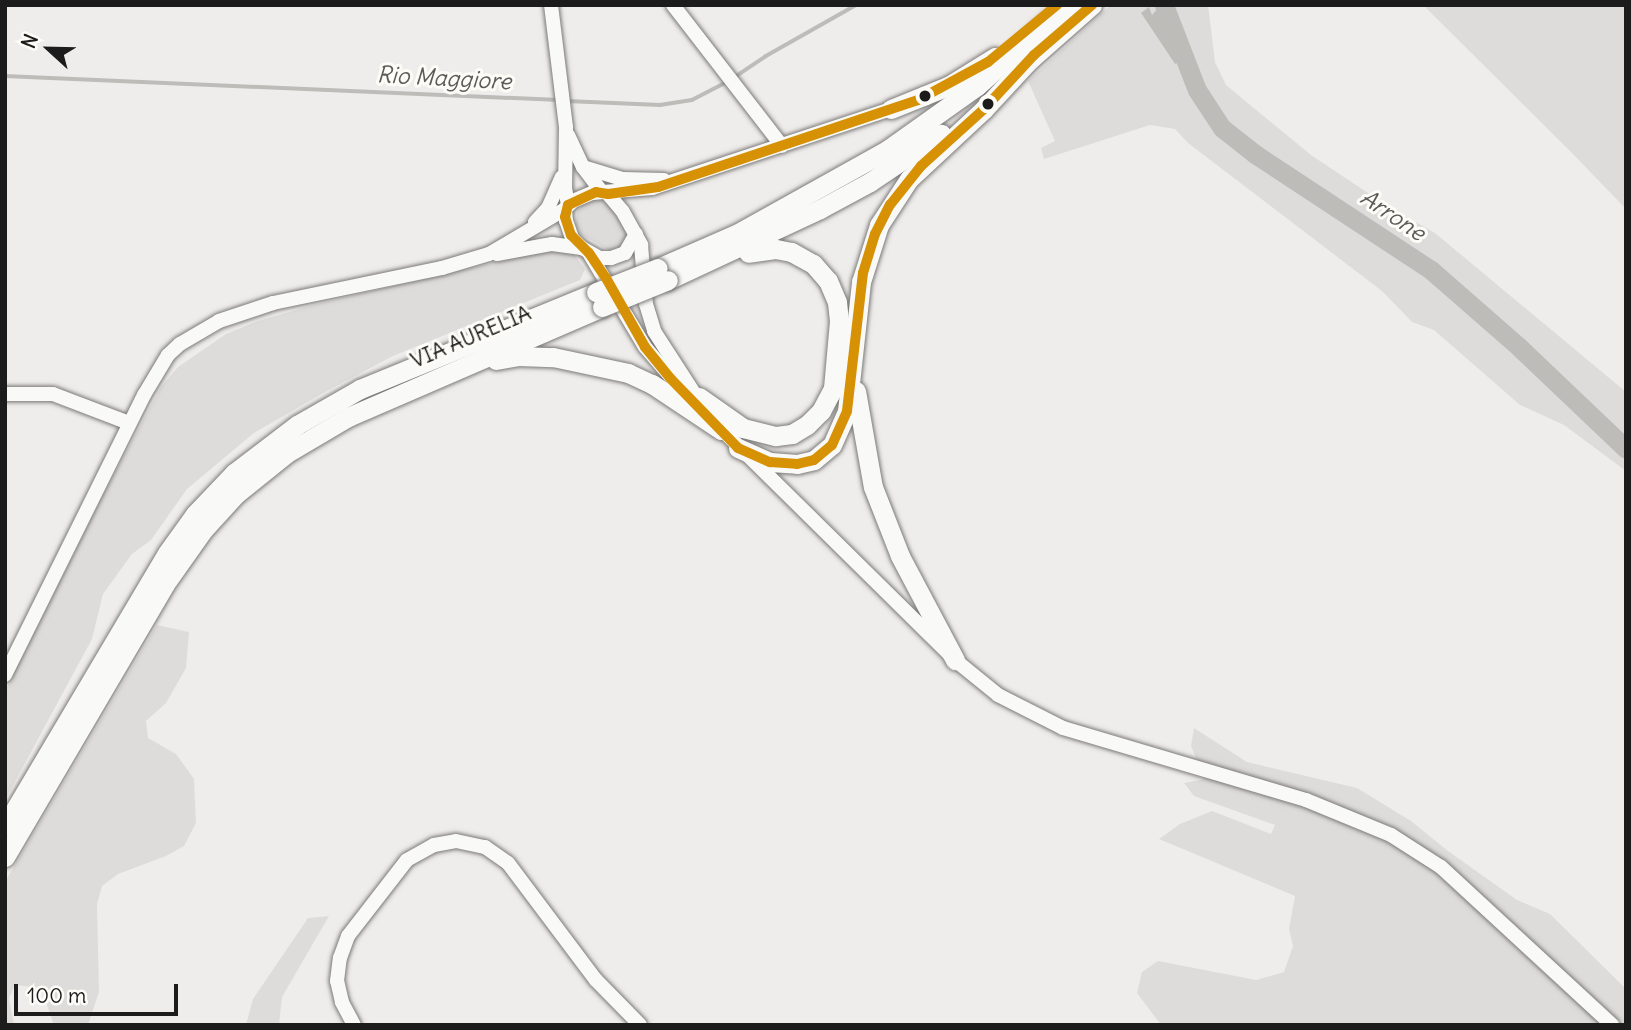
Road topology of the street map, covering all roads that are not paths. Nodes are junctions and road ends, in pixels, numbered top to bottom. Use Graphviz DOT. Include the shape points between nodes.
graph roads {
  1 [pos="551,5"];
  2 [pos="673,5"];
  3 [pos="1057,5"];
  4 [pos="1067,5"];
  5 [pos="1092,5"];
  6 [pos="1034,55"];
  7 [pos="891,109"];
  8 [pos="565,124"];
  9 [pos="782,146"];
  10 [pos="583,167"];
  11 [pos="565,169"];
  12 [pos="677,179"];
  13 [pos="605,193"];
  14 [pos="567,207"];
  15 [pos="636,234"];
  16 [pos="519,237"];
  17 [pos="585,250"];
  18 [pos="489,254"];
  19 [pos="670,273"];
  20 [pos="599,300"];
  21 [pos="852,375"];
  22 [pos="418,384"];
  23 [pos="5,394"];
  24 [pos="702,404"];
  25 [pos="130,423"];
  26 [pos="721,430"];
  27 [pos="738,448"];
  28 [pos="955,660"];
  29 [pos="5,675"];
  30 [pos="5,826"];
  31 [pos="5,857"];
  32 [pos="354,1025"];
  33 [pos="639,1025"];
  34 [pos="1612,1025"];
  1 -- 8 [label="street"];
  2 -- 9 [label="street"];
  3 -- 7 [label="highway" via="975,71"];
  4 -- 19 [label="highway, VIA AURELIA" via="977,86 898,143"];
  5 -- 6 [label="highway, VIA AURELIA"];
  6 -- 19 [label="highway, VIA AURELIA" via="948,128 870,182 747,246"];
  6 -- 21 [label="highway" via="909,179 883,217 863,273"];
  7 -- 9 [label="street"];
  8 -- 10 [label="street"];
  8 -- 11 [label="street"];
  9 -- 12 [label="street"];
  10 -- 12 [label="street" via="622,179"];
  10 -- 13 [label="street"];
  11 -- 14 [label="street"];
  11 -- 16 [label="street" via="546,211"];
  12 -- 13 [label="street" via="645,190"];
  13 -- 14 [label="street" via="588,194"];
  13 -- 15 [label="street"];
  14 -- 16 [label="street"];
  14 -- 17 [label="street" via="568,230"];
  15 -- 17 [label="street" via="631,246 617,257 604,258"];
  15 -- 24 [label="street" via="643,255 650,323"];
  16 -- 18 [label="street"];
  17 -- 18 [label="street" via="552,244"];
  17 -- 24 [label="street" via="645,346 670,378"];
  18 -- 25 [label="street" via="273,303 219,321 172,351"];
  19 -- 20 [label="highway, VIA AURELIA, bridge"];
  19 -- 24 [label="highway" via="694,276 751,251 783,250 819,269 838,310 833,388 821,411 800,430 783,436 756,433"];
  20 -- 22 [label="highway, VIA AURELIA"];
  20 -- 30 [label="highway, VIA AURELIA" via="371,384 297,425 241,467 195,514 167,552"];
  21 -- 27 [label="highway" via="842,428 821,456 779,464"];
  21 -- 28 [label="highway" via="873,487 900,556"];
  22 -- 26 [label="highway" via="505,358 564,359 637,376"];
  22 -- 31 [label="highway, VIA AURELIA" via="307,440 257,475 220,510 153,603"];
  23 -- 25 [label="street" via="53,394"];
  24 -- 26 [label="street"];
  25 -- 29 [label="street"];
  26 -- 27 [label="street"];
  27 -- 28 [label="street"];
  28 -- 34 [label="street" via="999,695 1054,725 1320,804 1402,841 1441,867"];
  32 -- 33 [label="street" via="337,981 348,936 407,860 434,845 456,841 485,847 509,863 596,980"];
}
